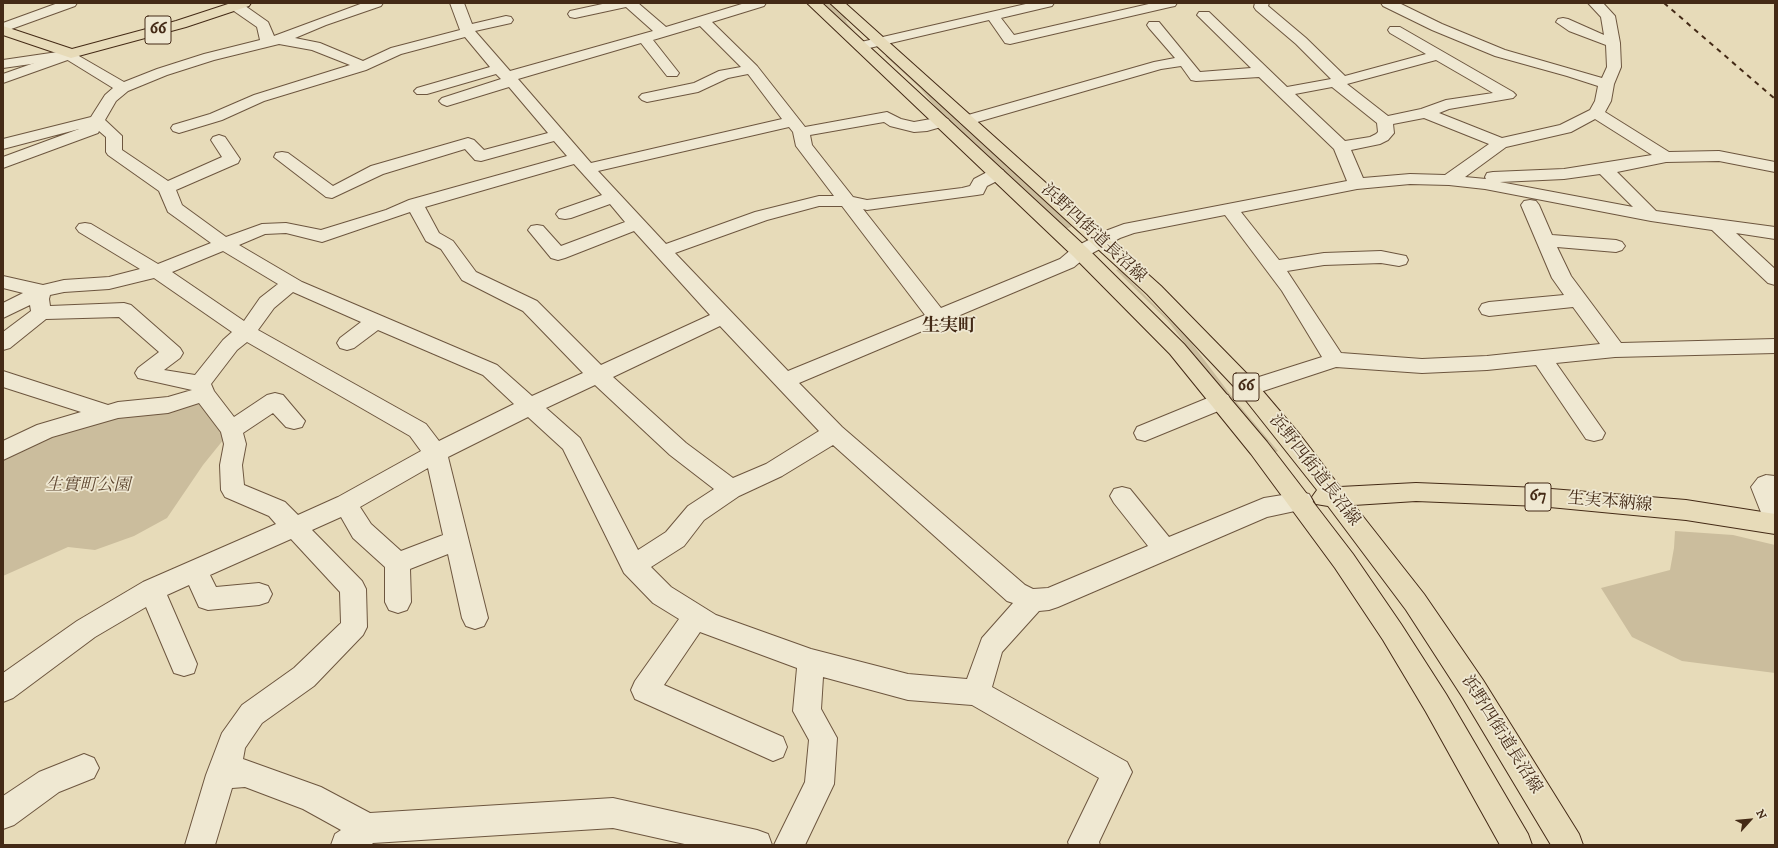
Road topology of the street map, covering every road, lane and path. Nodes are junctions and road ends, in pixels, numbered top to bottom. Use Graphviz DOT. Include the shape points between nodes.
graph roads {
  1 [pos="70,3"];
  2 [pos="376,3"];
  3 [pos="457,3"];
  4 [pos="626,3"];
  5 [pos="630,3"];
  6 [pos="759,3"];
  7 [pos="814,3"];
  8 [pos="837,3"];
  9 [pos="1047,3"];
  10 [pos="1170,3"];
  11 [pos="1262,3"];
  12 [pos="1388,3"];
  13 [pos="1595,3"];
  14 [pos="240,4"];
  15 [pos="1019,6"];
  16 [pos="575,14"];
  17 [pos="992,15"];
  18 [pos="1204,15"];
  19 [pos="506,20"];
  20 [pos="703,21"];
  21 [pos="1563,22"];
  22 [pos="1154,25"];
  23 [pos="3,29"];
  24 [pos="467,30"];
  25 [pos="1395,30"];
  26 [pos="663,32"];
  27 [pos="644,38"];
  28 [pos="273,41"];
  29 [pos="1613,43"];
  30 [pos="871,44"];
  31 [pos="71,54"];
  32 [pos="1438,55"];
  33 [pos="1185,61"];
  34 [pos="3,64"];
  35 [pos="361,67"];
  36 [pos="752,69"];
  37 [pos="1261,72"];
  38 [pos="672,73"];
  39 [pos="506,75"];
  40 [pos="3,79"];
  41 [pos="1338,82"];
  42 [pos="1606,84"];
  43 [pos="123,88"];
  44 [pos="422,91"];
  45 [pos="1284,92"];
  46 [pos="647,97"];
  47 [pos="447,101"];
  48 [pos="1425,113"];
  49 [pos="1596,113"];
  50 [pos="967,120"];
  51 [pos="97,121"];
  52 [pos="1385,121"];
  53 [pos="942,122"];
  54 [pos="797,127"];
  55 [pos="179,128"];
  56 [pos="558,135"];
  57 [pos="219,140"];
  58 [pos="1501,143"];
  59 [pos="3,144"];
  60 [pos="1341,147"];
  61 [pos="282,157"];
  62 [pos="1666,157"];
  63 [pos="3,163"];
  64 [pos="582,163"];
  65 [pos="1775,167"];
  66 [pos="1605,169"];
  67 [pos="997,174"];
  68 [pos="1449,180"];
  69 [pos="1357,184"];
  70 [pos="167,188"];
  71 [pos="1324,191"];
  72 [pos="1465,194"];
  73 [pos="614,197"];
  74 [pos="847,201"];
  75 [pos="415,204"];
  76 [pos="1530,205"];
  77 [pos="1230,209"];
  78 [pos="565,214"];
  79 [pos="1651,216"];
  80 [pos="638,223"];
  81 [pos="1717,225"];
  82 [pos="84,228"];
  83 [pos="537,230"];
  84 [pos="1775,233"];
  85 [pos="1546,240"];
  86 [pos="1101,241"];
  87 [pos="226,245"];
  88 [pos="1616,246"];
  89 [pos="664,251"];
  90 [pos="1080,252"];
  91 [pos="1399,260"];
  92 [pos="1274,267"];
  93 [pos="157,271"];
  94 [pos="1775,279"];
  95 [pos="3,282"];
  96 [pos="292,284"];
  97 [pos="38,290"];
  98 [pos="3,296"];
  99 [pos="1579,300"];
  100 [pos="1489,309"];
  101 [pos="3,311"];
  102 [pos="40,313"];
  103 [pos="723,317"];
  104 [pos="937,317"];
  105 [pos="376,321"];
  106 [pos="246,332"];
  107 [pos="3,343"];
  108 [pos="347,343"];
  109 [pos="1774,348"];
  110 [pos="1615,350"];
  111 [pos="1541,357"];
  112 [pos="1335,360"];
  113 [pos="598,374"];
  114 [pos="3,379"];
  115 [pos="785,381"];
  116 [pos="1248,388"];
  117 [pos="202,389"];
  118 [pos="1220,401"];
  119 [pos="530,406"];
  120 [pos="108,413"];
  121 [pos="294,421"];
  122 [pos="231,430"];
  123 [pos="834,433"];
  124 [pos="1144,433"];
  125 [pos="1594,433"];
  126 [pos="3,451"];
  127 [pos="436,453"];
  128 [pos="1775,485"];
  129 [pos="731,489"];
  130 [pos="1334,495"];
  131 [pos="1122,496"];
  132 [pos="1301,501"];
  133 [pos="346,504"];
  134 [pos="1775,515"];
  135 [pos="1775,524"];
  136 [pos="293,527"];
  137 [pos="456,540"];
  138 [pos="1165,550"];
  139 [pos="397,563"];
  140 [pos="633,566"];
  141 [pos="196,570"];
  142 [pos="152,590"];
  143 [pos="259,594"];
  144 [pos="1032,600"];
  145 [pos="398,602"];
  146 [pos="696,617"];
  147 [pos="475,618"];
  148 [pos="811,661"];
  149 [pos="184,664"];
  150 [pos="3,689"];
  151 [pos="976,693"];
  152 [pos="773,747"];
  153 [pos="84,768"];
  154 [pos="221,775"];
  155 [pos="3,814"];
  156 [pos="357,836"];
  157 [pos="200,845"];
  158 [pos="757,845"];
  159 [pos="789,845"];
  160 [pos="1085,845"];
  161 [pos="1517,845"];
  162 [pos="1568,845"];
  1 -- 23 [label="street"];
  2 -- 28 [label="street"];
  3 -- 24 [label="street"];
  4 -- 16 [label="street"];
  5 -- 26 [label="street"];
  6 -- 20 [label="street"];
  7 -- 30 [label="main road, 浜野四街道長沼線 / 66"];
  8 -- 30 [label="main road, 浜野四街道長沼線 / 66"];
  9 -- 15 [label="street"];
  10 -- 17 [label="street" via="1010,40"];
  11 -- 41 [label="street" via="1261,7 1301,41"];
  12 -- 42 [label="street" via="1500,53"];
  13 -- 29 [label="street" via="1608,16"];
  14 -- 28 [label="street" via="263,25"];
  14 -- 31 [label="main road, 66" via="181,24"];
  15 -- 17 [label="street"];
  17 -- 30 [label="street"];
  18 -- 37 [label="street"];
  19 -- 24 [label="street"];
  20 -- 26 [label="street"];
  20 -- 36 [label="street"];
  21 -- 29 [label="street"];
  22 -- 33 [label="street"];
  23 -- 31 [label="main road"];
  24 -- 35 [label="street" via="396,51"];
  24 -- 39 [label="street"];
  25 -- 32 [label="street"];
  26 -- 27 [label="street"];
  27 -- 38 [label="street"];
  27 -- 39 [label="street"];
  28 -- 35 [label="street" via="315,46 354,61"];
  28 -- 43 [label="street" via="209,57"];
  29 -- 42 [label="street" via="1614,67"];
  30 -- 50 [label="main road, 浜野四街道長沼線 / 66"];
  30 -- 53 [label="main road, 浜野四街道長沼線 / 66"];
  31 -- 34 [label="street"];
  31 -- 40 [label="street"];
  31 -- 43 [label="street" via="72,58"];
  32 -- 41 [label="street"];
  32 -- 48 [label="street" via="1508,95 1446,105"];
  33 -- 37 [label="street" via="1196,77"];
  33 -- 50 [label="street" via="1159,65"];
  35 -- 55 [label="street" via="259,98 216,117"];
  36 -- 46 [label="street" via="724,74 698,87"];
  36 -- 54 [label="street"];
  37 -- 45 [label="street"];
  39 -- 44 [label="street"];
  39 -- 47 [label="street"];
  39 -- 56 [label="street"];
  41 -- 45 [label="street"];
  41 -- 52 [label="street"];
  42 -- 49 [label="street" via="1603,101"];
  43 -- 51 [label="street" via="110,98"];
  45 -- 60 [label="street"];
  48 -- 52 [label="street"];
  48 -- 58 [label="street"];
  49 -- 58 [label="street" via="1565,129"];
  49 -- 62 [label="street"];
  50 -- 86 [label="main road, 浜野四街道長沼線 / 66"];
  51 -- 59 [label="street"];
  51 -- 63 [label="street" via="92,130"];
  51 -- 70 [label="street" via="114,136 114,152"];
  52 -- 60 [label="street" via="1386,133 1382,137"];
  53 -- 54 [label="street" via="914,127 896,123 887,117"];
  53 -- 67 [label="main road, 浜野四街道長沼線 / 66"];
  54 -- 64 [label="street"];
  54 -- 74 [label="street" via="804,146"];
  56 -- 61 [label="street" via="481,156 468,142 377,170 332,193"];
  56 -- 64 [label="street"];
  57 -- 70 [label="street" via="232,158"];
  58 -- 68 [label="street"];
  60 -- 69 [label="street"];
  62 -- 65 [label="street" via="1719,156"];
  62 -- 66 [label="street"];
  64 -- 73 [label="street"];
  64 -- 75 [label="street"];
  66 -- 68 [label="street" via="1564,174"];
  66 -- 79 [label="street"];
  67 -- 74 [label="street" via="980,183 977,190 867,205"];
  67 -- 90 [label="main road, 浜野四街道長沼線 / 66"];
  68 -- 69 [label="street" via="1410,179"];
  68 -- 79 [label="street" via="1485,184"];
  69 -- 71 [label="street"];
  70 -- 87 [label="street" via="174,208"];
  71 -- 72 [label="street" via="1353,198 1401,192"];
  71 -- 77 [label="street"];
  73 -- 78 [label="street"];
  73 -- 80 [label="street"];
  74 -- 89 [label="street" via="819,201 761,216"];
  74 -- 104 [label="street"];
  75 -- 87 [label="street" via="322,236 286,228 262,229"];
  75 -- 113 [label="street" via="432,237 447,245 469,276 530,306"];
  76 -- 85 [label="street"];
  77 -- 86 [label="street" via="1130,228"];
  77 -- 92 [label="street"];
  79 -- 81 [label="street"];
  80 -- 83 [label="street" via="558,254"];
  80 -- 89 [label="street"];
  81 -- 84 [label="street"];
  81 -- 94 [label="street"];
  82 -- 93 [label="street"];
  85 -- 88 [label="street"];
  85 -- 99 [label="street" via="1562,278"];
  86 -- 90 [label="street"];
  86 -- 116 [label="main road, 浜野四街道長沼線 / 66" via="1191,327"];
  87 -- 93 [label="street"];
  87 -- 96 [label="street"];
  89 -- 103 [label="street"];
  90 -- 104 [label="street" via="1067,263"];
  90 -- 118 [label="main road, 浜野四街道長沼線 / 66" via="1178,349"];
  91 -- 92 [label="street" via="1381,257 1324,259"];
  92 -- 112 [label="street"];
  93 -- 97 [label="street" via="109,283"];
  93 -- 106 [label="street"];
  95 -- 97 [label="street"];
  96 -- 105 [label="street"];
  96 -- 106 [label="street" via="266,303"];
  97 -- 98 [label="street"];
  97 -- 101 [label="street"];
  97 -- 102 [label="street"];
  99 -- 100 [label="street"];
  99 -- 110 [label="street"];
  102 -- 107 [label="street"];
  102 -- 117 [label="street" via="124,310 173,353 145,373"];
  103 -- 113 [label="street"];
  103 -- 115 [label="street"];
  104 -- 115 [label="street"];
  105 -- 108 [label="street"];
  105 -- 119 [label="street" via="490,370"];
  106 -- 117 [label="street" via="230,345"];
  106 -- 127 [label="street" via="418,430"];
  109 -- 110 [label="street"];
  110 -- 111 [label="street"];
  111 -- 112 [label="street" via="1422,366"];
  111 -- 125 [label="street"];
  112 -- 116 [label="street"];
  113 -- 119 [label="street"];
  113 -- 129 [label="street" via="678,449"];
  114 -- 120 [label="street"];
  115 -- 123 [label="street"];
  116 -- 130 [label="main road, 浜野四街道長沼線 / 66"];
  117 -- 120 [label="street" via="168,405"];
  117 -- 122 [label="street"];
  118 -- 124 [label="street"];
  118 -- 132 [label="main road, 浜野四街道長沼線 / 66"];
  119 -- 127 [label="street"];
  119 -- 140 [label="street" via="572,444"];
  120 -- 126 [label="street" via="45,431"];
  121 -- 122 [label="street" via="275,401"];
  122 -- 136 [label="street" via="235,444 231,465 233,490 277,509"];
  123 -- 129 [label="street" via="774,470"];
  123 -- 144 [label="street" via="1016,593"];
  127 -- 133 [label="street"];
  127 -- 137 [label="street"];
  128 -- 134 [label="street" via="1766,484 1763,487"];
  129 -- 140 [label="street" via="696,513 675,539"];
  130 -- 132 [label="main road, 生実本納線 / 67"];
  130 -- 135 [label="main road, 生実本納線 / 67" via="1416,492 1539,497 1686,510"];
  130 -- 162 [label="main road, 浜野四街道長沼線 / 66" via="1415,602 1473,689"];
  131 -- 138 [label="street"];
  132 -- 138 [label="street" via="1264,508"];
  132 -- 161 [label="main road, 浜野四街道長沼線 / 66" via="1392,632 1436,703"];
  133 -- 136 [label="street"];
  133 -- 139 [label="street" via="362,531"];
  136 -- 141 [label="street"];
  136 -- 154 [label="street" via="313,544 353,589 354,627 304,678 252,714 232,743"];
  137 -- 139 [label="street"];
  137 -- 147 [label="street"];
  138 -- 144 [label="street" via="1049,598"];
  139 -- 145 [label="street"];
  140 -- 146 [label="street" via="662,595"];
  141 -- 142 [label="street"];
  141 -- 143 [label="street" via="208,599"];
  142 -- 149 [label="street"];
  142 -- 150 [label="street" via="86,629"];
  144 -- 151 [label="street" via="992,646"];
  146 -- 148 [label="street"];
  146 -- 152 [label="street" via="645,690"];
  148 -- 151 [label="street" via="908,687"];
  148 -- 159 [label="street" via="807,711 824,738 819,784"];
  151 -- 160 [label="street" via="1117,772 1083,842"];
  153 -- 155 [label="street" via="49,782"];
  154 -- 156 [label="street" via="245,773 311,797"];
  154 -- 157 [label="street"];
  156 -- 158 [label="street" via="614,813"];
}
